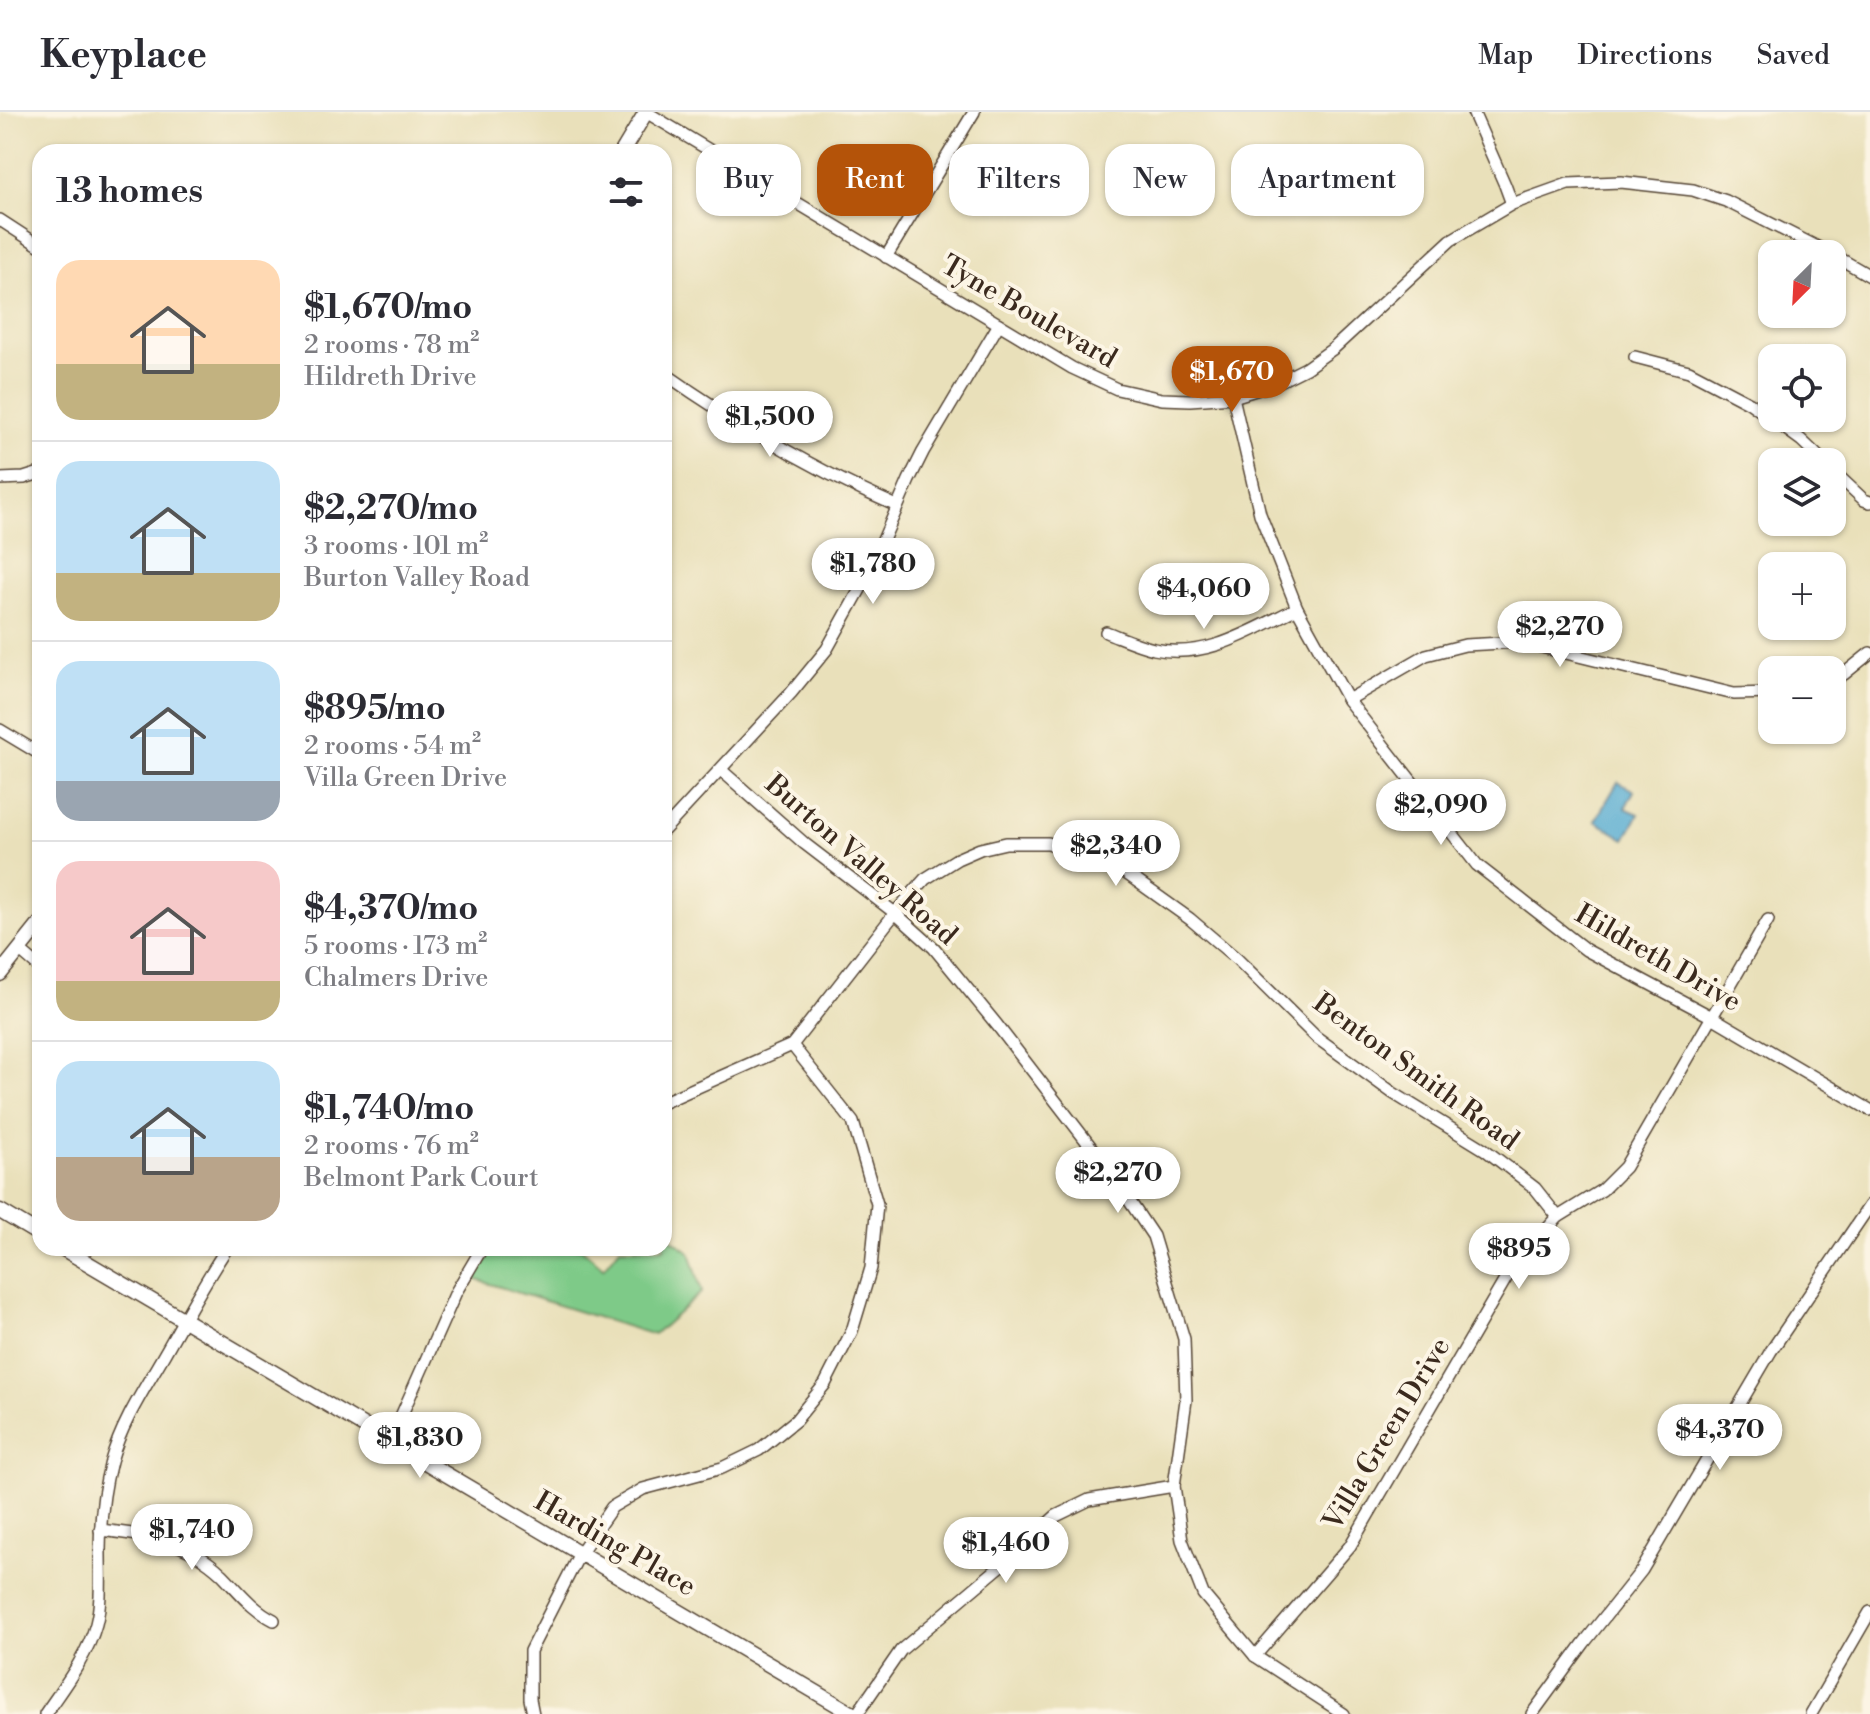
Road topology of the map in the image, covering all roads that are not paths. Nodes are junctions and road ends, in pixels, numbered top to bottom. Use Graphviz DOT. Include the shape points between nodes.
graph roads {
  1 [pos="646,112"];
  2 [pos="974,112"];
  3 [pos="1473,112"];
  4 [pos="627,144"];
  5 [pos="1512,204"];
  6 [pos="0,220"];
  7 [pos="1804,240"];
  8 [pos="32,241"];
  9 [pos="886,257"];
  10 [pos="1846,262"];
  11 [pos="1870,276"];
  12 [pos="999,324"];
  13 [pos="1635,357"];
  14 [pos="672,378"];
  15 [pos="1233,397"];
  16 [pos="1809,448"];
  17 [pos="32,476"];
  18 [pos="0,479"];
  19 [pos="1846,483"];
  20 [pos="1870,502"];
  21 [pos="897,506"];
  22 [pos="1297,608"];
  23 [pos="1106,632"];
  24 [pos="1870,653"];
  25 [pos="1846,672"];
  26 [pos="1758,693"];
  27 [pos="1348,700"];
  28 [pos="0,730"];
  29 [pos="32,749"];
  30 [pos="721,770"];
  31 [pos="672,822"];
  32 [pos="895,913"];
  33 [pos="1768,920"];
  34 [pos="32,934"];
  35 [pos="19,950"];
  36 [pos="32,961"];
  37 [pos="0,974"];
  38 [pos="1712,1017"];
  39 [pos="792,1045"];
  40 [pos="672,1098"];
  41 [pos="1870,1110"];
  42 [pos="1870,1205"];
  43 [pos="0,1211"];
  44 [pos="1558,1217"];
  45 [pos="32,1230"];
  46 [pos="76,1256"];
  47 [pos="222,1256"];
  48 [pos="477,1256"];
  49 [pos="184,1320"];
  50 [pos="390,1441"];
  51 [pos="1174,1486"];
  52 [pos="100,1530"];
  53 [pos="580,1553"];
  54 [pos="1870,1612"];
  55 [pos="274,1620"];
  56 [pos="1255,1656"];
  57 [pos="45,1714"];
  58 [pos="533,1714"];
  59 [pos="855,1714"];
  60 [pos="1344,1714"];
  61 [pos="1532,1714"];
  62 [pos="1811,1714"];
  1 -- 4 [label="main road"];
  1 -- 9 [label="street, Tyne Boulevard"];
  2 -- 9 [label="street"];
  3 -- 5 [label="street"];
  5 -- 7 [label="street, Tyne Boulevard" via="1568,184 1666,186 1726,201"];
  5 -- 15 [label="street, Tyne Boulevard" via="1451,240 1319,359 1272,385"];
  6 -- 8 [label="street"];
  9 -- 12 [label="street, Tyne Boulevard"];
  10 -- 11 [label="street, Tyne Boulevard"];
  12 -- 15 [label="street, Tyne Boulevard" via="1117,389 1179,400"];
  12 -- 21 [label="street"];
  13 -- 16 [label="street" via="1689,371 1750,403"];
  14 -- 21 [label="street" via="828,473"];
  15 -- 22 [label="street, Hildreth Drive" via="1260,514"];
  17 -- 18 [label="street"];
  19 -- 20 [label="street"];
  21 -- 30 [label="street" via="868,575 827,649"];
  22 -- 23 [label="street" via="1227,642 1197,650 1150,648"];
  22 -- 27 [label="street, Hildreth Drive"];
  24 -- 25 [label="street"];
  26 -- 27 [label="street" via="1734,694 1521,642 1465,645 1426,655"];
  27 -- 38 [label="street, Hildreth Drive" via="1477,865 1586,950"];
  28 -- 29 [label="street"];
  30 -- 31 [label="street"];
  30 -- 32 [label="street, Burton Valley Road"];
  32 -- 39 [label="street, Benton Smith Road"];
  32 -- 44 [label="street, Benton Smith Road" via="925,879 957,859 1006,843 1048,843 1120,869 1195,923 1316,1037 1484,1149 1535,1188"];
  32 -- 51 [label="street, Burton Valley Road" via="934,948 997,1025 1153,1236 1184,1339 1186,1401"];
  33 -- 38 [label="street, Villa Green Drive"];
  34 -- 35 [label="main road"];
  35 -- 36 [label="street"];
  35 -- 37 [label="main road"];
  38 -- 41 [label="street, Hildreth Drive"];
  38 -- 44 [label="street, Villa Green Drive" via="1625,1167 1602,1190"];
  39 -- 40 [label="street, Benton Smith Road"];
  39 -- 53 [label="street" via="853,1122 877,1204 871,1268 852,1331 825,1384 796,1420 759,1450 722,1468 643,1489 612,1507"];
  42 -- 61 [label="street" via="1771,1351 1642,1570"];
  43 -- 45 [label="main road"];
  44 -- 56 [label="street, Villa Green Drive" via="1512,1268 1350,1546"];
  46 -- 49 [label="main road, Harding Place"];
  47 -- 49 [label="street"];
  48 -- 50 [label="street"];
  49 -- 50 [label="main road, Harding Place"];
  49 -- 52 [label="street" via="122,1431 111,1460"];
  50 -- 53 [label="main road, Harding Place"];
  51 -- 56 [label="street, Burton Valley Road" via="1182,1540 1203,1594"];
  51 -- 59 [label="street" via="1089,1500 1056,1516 901,1650"];
  52 -- 55 [label="street" via="184,1547"];
  52 -- 57 [label="street" via="95,1626 82,1658"];
  53 -- 58 [label="street" via="530,1651"];
  53 -- 59 [label="main road, Harding Place"];
  54 -- 62 [label="street"];
  56 -- 60 [label="street, Burton Valley Road"];
}
